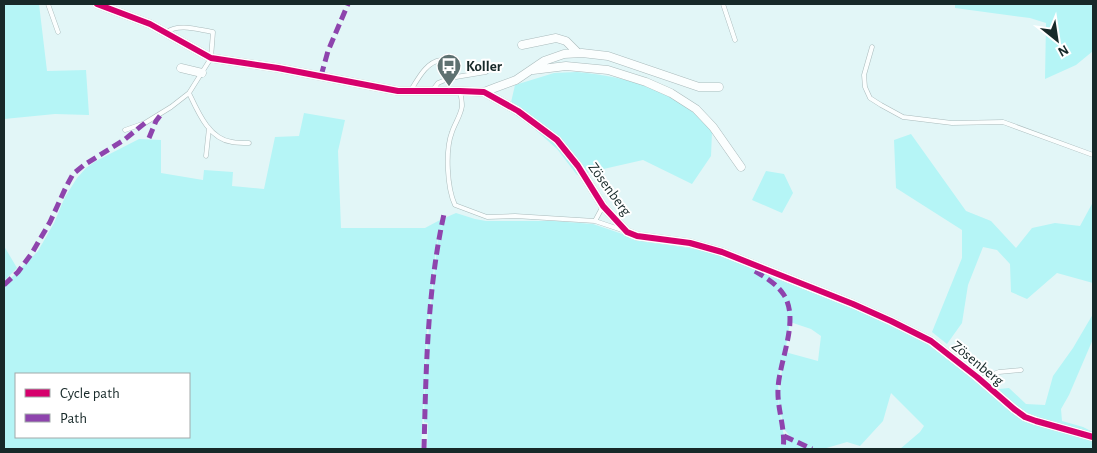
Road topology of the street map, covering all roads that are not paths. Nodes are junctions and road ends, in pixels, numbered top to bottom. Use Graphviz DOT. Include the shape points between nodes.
graph roads {
  1 [pos="48,4"];
  2 [pos="97,4"];
  3 [pos="723,4"];
  4 [pos="58,32"];
  5 [pos="166,33"];
  6 [pos="735,40"];
  7 [pos="522,45"];
  8 [pos="872,47"];
  9 [pos="578,53"];
  10 [pos="212,58"];
  11 [pos="457,60"];
  12 [pos="492,66"];
  13 [pos="181,68"];
  14 [pos="531,70"];
  15 [pos="202,73"];
  16 [pos="719,88"];
  17 [pos="411,91"];
  18 [pos="432,91"];
  19 [pos="460,91"];
  20 [pos="484,92"];
  21 [pos="189,93"];
  22 [pos="209,128"];
  23 [pos="125,130"];
  24 [pos="249,143"];
  25 [pos="1093,155"];
  26 [pos="206,156"];
  27 [pos="741,167"];
  28 [pos="603,206"];
  29 [pos="595,221"];
  30 [pos="627,232"];
  31 [pos="1021,370"];
  32 [pos="980,379"];
  33 [pos="1093,437"];
  1 -- 4 [label="lane"];
  2 -- 5 [label="street, Zösenberg"];
  3 -- 6 [label="lane"];
  5 -- 10 [label="street, Zösenberg"];
  5 -- 10 [label="lane" via="182,27 213,32"];
  7 -- 9 [label="street" via="556,38 566,40"];
  8 -- 25 [label="lane" via="864,75 865,87 870,98 903,117 952,123 1003,122"];
  9 -- 14 [label="street, Zösenberg" via="544,61"];
  9 -- 16 [label="street, Zösenberg" via="608,56 699,87"];
  10 -- 15 [label="lane"];
  10 -- 17 [label="street, Zösenberg"];
  11 -- 17 [label="lane" via="440,60 431,64"];
  12 -- 18 [label="lane" via="486,72 450,78"];
  13 -- 15 [label="street"];
  14 -- 20 [label="street, Zösenberg" via="516,80"];
  14 -- 27 [label="street, Zösenberg" via="566,66 608,70 671,93 696,109"];
  15 -- 21 [label="lane"];
  17 -- 18 [label="street, Zösenberg"];
  18 -- 19 [label="street, Zösenberg"];
  19 -- 20 [label="street, Zösenberg"];
  19 -- 29 [label="lane, Zösenberg" via="462,107 451,133 449,150 448,178 455,205 487,217"];
  20 -- 28 [label="street, Zösenberg" via="518,111 557,140"];
  21 -- 22 [label="lane"];
  21 -- 23 [label="lane" via="145,124"];
  22 -- 24 [label="lane" via="218,137 231,142"];
  22 -- 26 [label="lane"];
  28 -- 29 [label="lane"];
  28 -- 30 [label="street, Zösenberg"];
  29 -- 30 [label="lane, Zösenberg"];
  30 -- 32 [label="street, Zösenberg" via="722,252 853,304 931,341"];
  31 -- 32 [label="lane" via="999,372"];
  32 -- 33 [label="street, Zösenberg" via="1025,417"];
}
